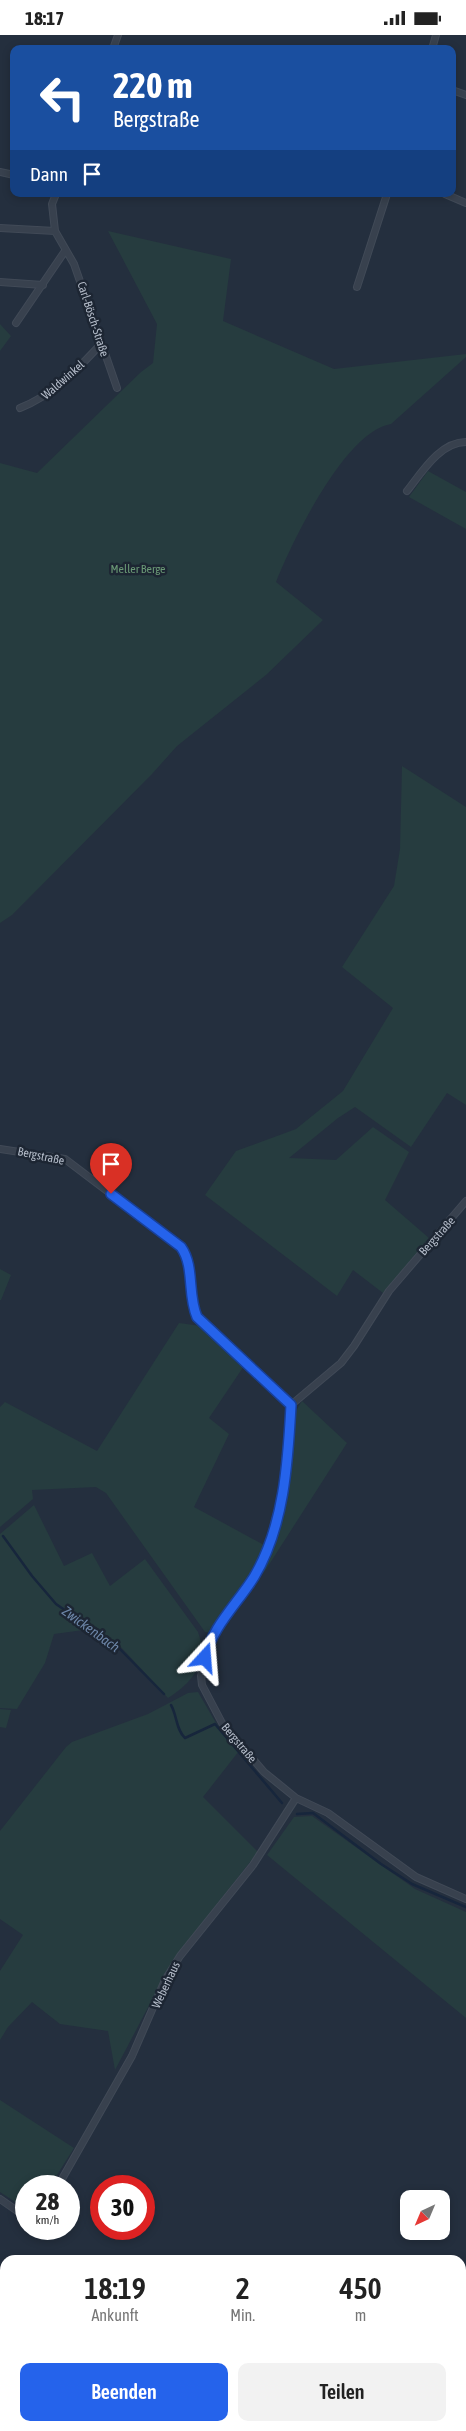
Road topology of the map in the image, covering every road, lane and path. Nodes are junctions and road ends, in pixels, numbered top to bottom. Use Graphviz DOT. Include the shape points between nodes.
graph roads {
  1 [pos="55,197"];
  2 [pos="386,197"];
  3 [pos="452,197"];
  4 [pos="466,203"];
  5 [pos="0,228"];
  6 [pos="56,231"];
  7 [pos="66,251"];
  8 [pos="0,282"];
  9 [pos="43,285"];
  10 [pos="356,287"];
  11 [pos="16,323"];
  12 [pos="100,345"];
  13 [pos="117,388"];
  14 [pos="20,408"];
  15 [pos="466,442"];
  16 [pos="407,491"];
  17 [pos="0,1149"];
  18 [pos="466,1201"];
  19 [pos="291,1405"];
  20 [pos="296,1798"];
  21 [pos="466,1899"];
  22 [pos="64,2175"];
  23 [pos="0,2199"];
  24 [pos="15,2209"];
  1 -- 6 [label="street, Carl-Bösch-Straße" via="52,204"];
  2 -- 10 [label="street"];
  3 -- 4 [label="street"];
  5 -- 6 [label="street"];
  6 -- 7 [label="street, Carl-Bösch-Straße"];
  7 -- 9 [label="street"];
  7 -- 12 [label="street, Carl-Bösch-Straße" via="79,278"];
  8 -- 9 [label="street"];
  9 -- 11 [label="street"];
  12 -- 13 [label="street, Carl-Bösch-Straße"];
  12 -- 14 [label="street, Waldwinkel" via="40,400"];
  15 -- 16 [label="street" via="445,447"];
  17 -- 19 [label="street, Bergstraße" via="65,1159 181,1247 187,1256 191,1297 197,1317"];
  18 -- 19 [label="street, Bergstraße" via="389,1291 341,1363"];
  19 -- 20 [label="street, Bergstraße" via="282,1494 267,1551 254,1577 209,1641 201,1676 202,1685 222,1723 264,1772"];
  20 -- 21 [label="street, Bergstraße" via="328,1813 416,1877"];
  20 -- 22 [label="street, Weberhaus" via="253,1865 180,1956 165,1980 132,2056"];
  23 -- 24 [label="street"];
}
